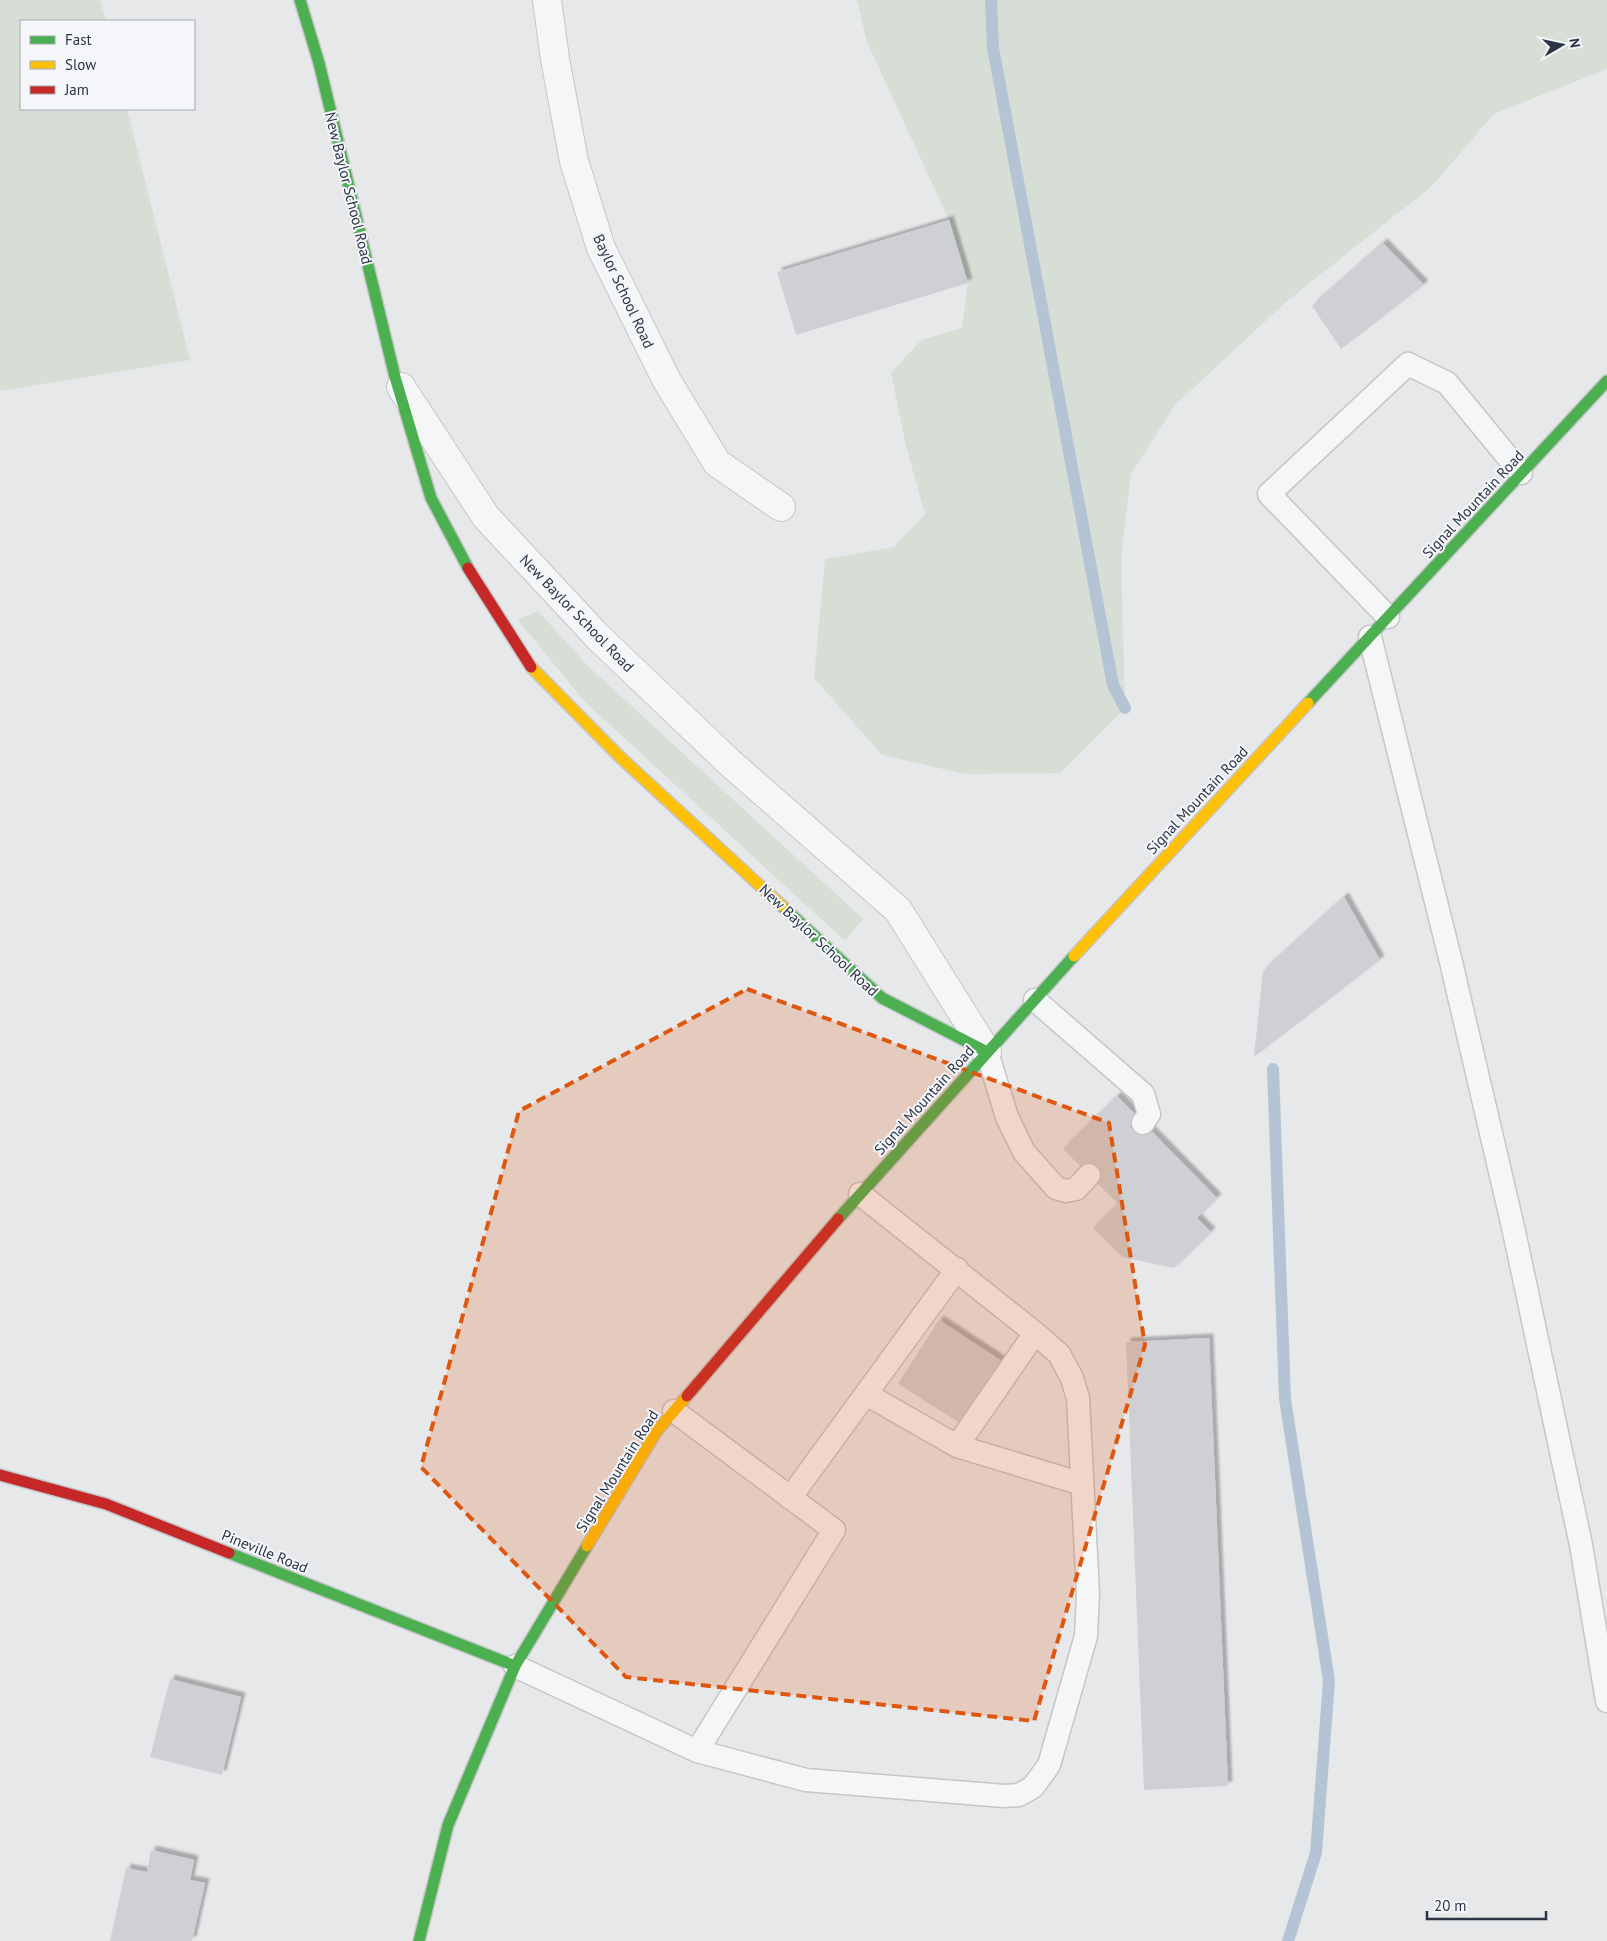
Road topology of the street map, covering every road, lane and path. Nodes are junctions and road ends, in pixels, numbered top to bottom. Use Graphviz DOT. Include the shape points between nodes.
graph roads {
  1 [pos="300,0"];
  2 [pos="547,0"];
  3 [pos="395,377"];
  4 [pos="1607,381"];
  5 [pos="1521,473"];
  6 [pos="781,507"];
  7 [pos="1388,617"];
  8 [pos="1370,636"];
  9 [pos="1035,1000"];
  10 [pos="987,1052"];
  11 [pos="1143,1123"];
  12 [pos="1089,1176"];
  13 [pos="860,1194"];
  14 [pos="957,1269"];
  15 [pos="1035,1333"];
  16 [pos="866,1394"];
  17 [pos="674,1411"];
  18 [pos="957,1446"];
  19 [pos="0,1475"];
  20 [pos="1082,1484"];
  21 [pos="790,1498"];
  22 [pos="515,1666"];
  23 [pos="1607,1701"];
  24 [pos="697,1751"];
  25 [pos="419,1941"];
  1 -- 3 [label="main road, New Baylor School Road" via="319,63"];
  2 -- 6 [label="street, Baylor School Road" via="574,161 601,248 667,381 717,463"];
  3 -- 10 [label="street, New Baylor School Road" via="486,517 585,623 729,762 898,910"];
  3 -- 10 [label="main road, New Baylor School Road" via="431,498 475,582 532,668 620,757 882,998"];
  4 -- 5 [label="main road, Signal Mountain Road"];
  5 -- 7 [label="main road, Signal Mountain Road"];
  5 -- 7 [label="lane" via="1447,383 1408,364 1269,494"];
  7 -- 8 [label="main road, Signal Mountain Road"];
  8 -- 9 [label="main road, Signal Mountain Road"];
  8 -- 23 [label="lane" via="1513,1227 1581,1545"];
  9 -- 10 [label="main road, Signal Mountain Road"];
  9 -- 11 [label="lane" via="1143,1094 1149,1114"];
  10 -- 12 [label="lane" via="1007,1117 1024,1152 1056,1188 1076,1189"];
  10 -- 13 [label="main road, Signal Mountain Road"];
  13 -- 14 [label="lane"];
  13 -- 17 [label="main road, Signal Mountain Road"];
  14 -- 15 [label="lane"];
  14 -- 16 [label="lane"];
  15 -- 18 [label="lane"];
  15 -- 20 [label="lane" via="1059,1354 1072,1378 1078,1398"];
  16 -- 18 [label="lane"];
  16 -- 21 [label="lane"];
  17 -- 21 [label="lane"];
  17 -- 22 [label="main road, Signal Mountain Road" via="656,1432"];
  18 -- 20 [label="lane"];
  19 -- 22 [label="main road, Pineville Road" via="106,1504"];
  20 -- 24 [label="lane" via="1088,1594 1086,1636 1049,1766 1033,1787 1018,1795 1005,1796 806,1780"];
  21 -- 24 [label="lane" via="834,1530"];
  22 -- 24 [label="lane"];
  22 -- 25 [label="main road, Signal Mountain Road" via="448,1826"];
}
